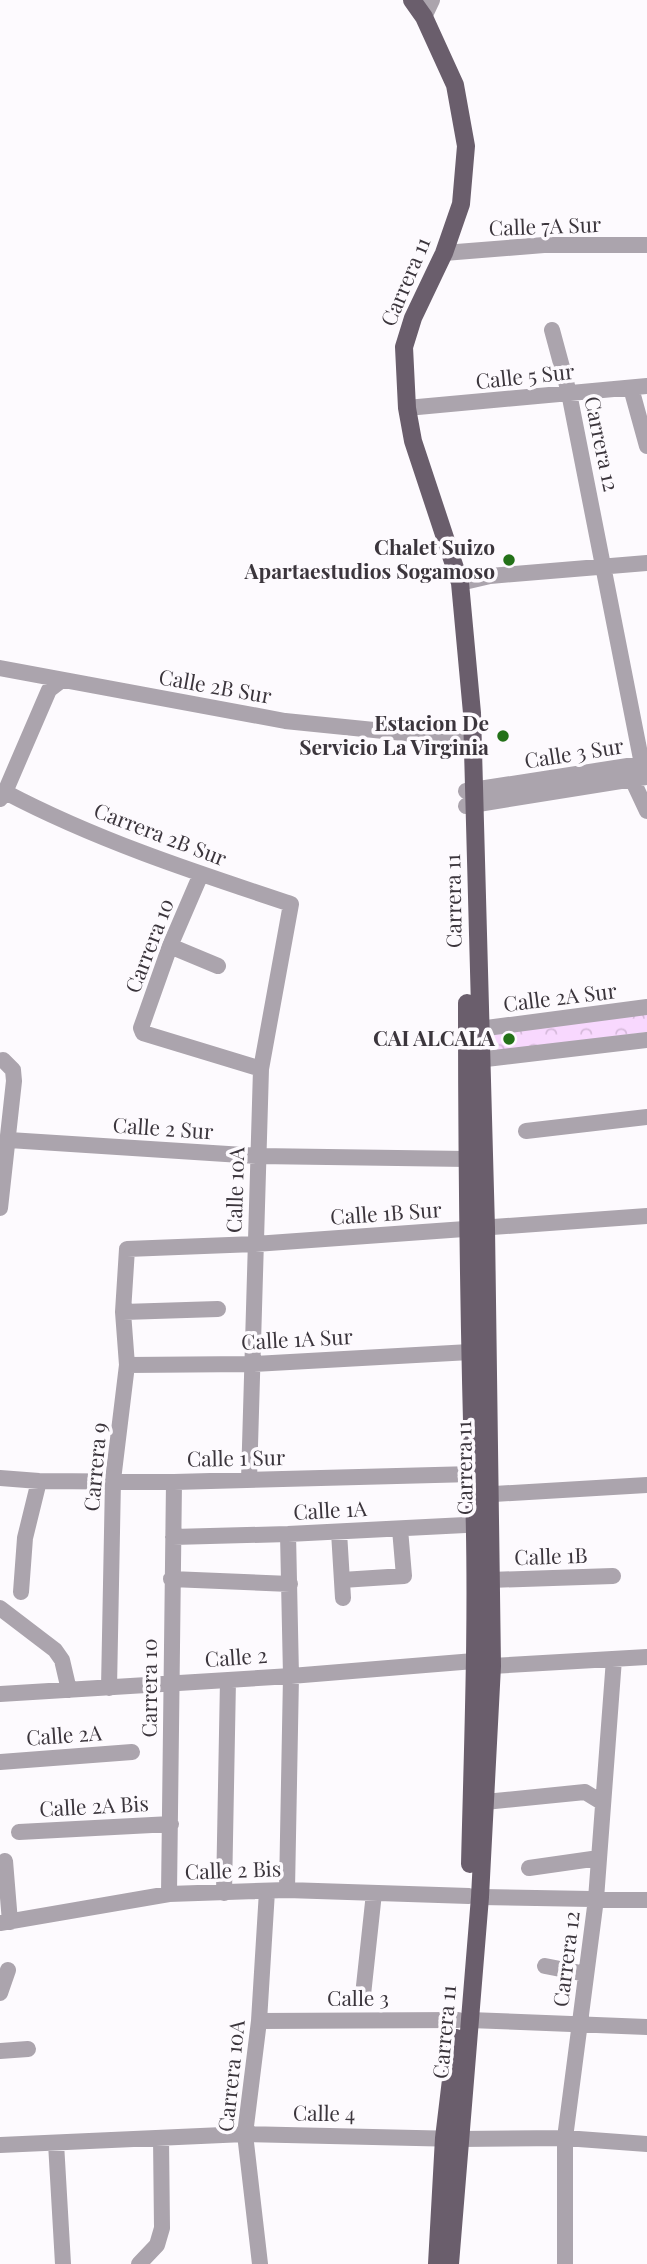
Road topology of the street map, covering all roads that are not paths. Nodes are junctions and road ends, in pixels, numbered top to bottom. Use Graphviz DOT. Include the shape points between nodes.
graph roads {
  1 [pos="412,0"];
  2 [pos="432,0"];
  3 [pos="424,17"];
  4 [pos="647,245"];
  5 [pos="444,253"];
  6 [pos="552,330"];
  7 [pos="639,387"];
  8 [pos="569,393"];
  9 [pos="407,408"];
  10 [pos="647,446"];
  11 [pos="647,563"];
  12 [pos="604,566"];
  13 [pos="460,583"];
  14 [pos="0,668"];
  15 [pos="62,680"];
  16 [pos="469,740"];
  17 [pos="642,771"];
  18 [pos="7,796"];
  19 [pos="470,798"];
  20 [pos="647,811"];
  21 [pos="201,874"];
  22 [pos="291,904"];
  23 [pos="170,946"];
  24 [pos="218,966"];
  25 [pos="647,1007"];
  26 [pos="479,1029"];
  27 [pos="647,1040"];
  28 [pos="3,1060"];
  29 [pos="474,1061"];
  30 [pos="261,1069"];
  31 [pos="647,1116"];
  32 [pos="526,1131"];
  33 [pos="9,1140"];
  34 [pos="258,1156"];
  35 [pos="467,1159"];
  36 [pos="0,1208"];
  37 [pos="647,1216"];
  38 [pos="477,1229"];
  39 [pos="255,1244"];
  40 [pos="127,1249"];
  41 [pos="218,1309"];
  42 [pos="123,1312"];
  43 [pos="470,1352"];
  44 [pos="251,1364"];
  45 [pos="127,1365"];
  46 [pos="473,1474"];
  47 [pos="0,1478"];
  48 [pos="113,1479"];
  49 [pos="39,1480"];
  50 [pos="249,1480"];
  51 [pos="174,1482"];
  52 [pos="647,1485"];
  53 [pos="481,1495"];
  54 [pos="481,1525"];
  55 [pos="400,1529"];
  56 [pos="339,1532"];
  57 [pos="288,1535"];
  58 [pos="173,1537"];
  59 [pos="613,1576"];
  60 [pos="171,1579"];
  61 [pos="342,1580"];
  62 [pos="490,1580"];
  63 [pos="290,1584"];
  64 [pos="21,1592"];
  65 [pos="343,1598"];
  66 [pos="0,1608"];
  67 [pos="647,1657"];
  68 [pos="614,1659"];
  69 [pos="483,1664"];
  70 [pos="291,1676"];
  71 [pos="228,1680"];
  72 [pos="172,1684"];
  73 [pos="108,1688"];
  74 [pos="69,1690"];
  75 [pos="0,1697"];
  76 [pos="132,1752"];
  77 [pos="0,1762"];
  78 [pos="485,1802"];
  79 [pos="603,1802"];
  80 [pos="171,1824"];
  81 [pos="19,1832"];
  82 [pos="599,1858"];
  83 [pos="5,1861"];
  84 [pos="529,1868"];
  85 [pos="287,1890"];
  86 [pos="267,1891"];
  87 [pos="374,1893"];
  88 [pos="169,1894"];
  89 [pos="224,1894"];
  90 [pos="475,1896"];
  91 [pos="596,1899"];
  92 [pos="647,1900"];
  93 [pos="5,1922"];
  94 [pos="545,1966"];
  95 [pos="11,1969"];
  96 [pos="586,1974"];
  97 [pos="0,1993"];
  98 [pos="363,1995"];
  99 [pos="464,2020"];
  100 [pos="259,2021"];
  101 [pos="580,2025"];
  102 [pos="647,2027"];
  103 [pos="28,2049"];
  104 [pos="0,2051"];
  105 [pos="245,2134"];
  106 [pos="161,2138"];
  107 [pos="452,2138"];
  108 [pos="565,2138"];
  109 [pos="55,2143"];
  110 [pos="647,2144"];
  111 [pos="0,2145"];
  112 [pos="63,2264"];
  113 [pos="139,2264"];
  114 [pos="260,2264"];
  115 [pos="437,2264"];
  116 [pos="450,2264"];
  117 [pos="565,2264"];
  1 -- 3 [label="main road, Carrera 11"];
  2 -- 3 [label="street"];
  3 -- 5 [label="main road, Carrera 11" via="455,85 466,146 461,204"];
  4 -- 5 [label="street, Calle 7A Sur"];
  5 -- 9 [label="main road, Carrera 11" via="404,347"];
  6 -- 8 [label="street, Carrera 12"];
  7 -- 8 [label="street, Calle 5 Sur"];
  7 -- 10 [label="street"];
  8 -- 9 [label="street, Calle 5 Sur"];
  8 -- 12 [label="street, Carrera 12"];
  9 -- 13 [label="main road, Carrera 11" via="413,441"];
  11 -- 12 [label="street"];
  12 -- 13 [label="street"];
  12 -- 17 [label="street, Carrera 12"];
  13 -- 16 [label="main road, Carrera 11"];
  14 -- 15 [label="street, Calle 2B Sur"];
  15 -- 16 [label="street, Calle 2B Sur" via="285,721"];
  15 -- 18 [label="street" via="49,690"];
  16 -- 19 [label="main road, Carrera 11"];
  17 -- 19 [label="street, Calle 3 Sur"];
  17 -- 20 [label="street, Carrera 12"];
  18 -- 21 [label="street, Carrera 2B Sur"];
  19 -- 26 [label="main road, Carrera 11"];
  19 -- 29 [label="main road, Carrera 11"];
  21 -- 22 [label="street, Carrera 2B Sur"];
  21 -- 23 [label="street, Carrera 10"];
  22 -- 30 [label="street, Calle 10A"];
  23 -- 24 [label="street"];
  23 -- 30 [label="street, Carrera 10" via="143,1033"];
  25 -- 26 [label="street, Calle 2A Sur"];
  26 -- 29 [label="main road, Carrera 11"];
  27 -- 29 [label="street"];
  28 -- 33 [label="street" via="13,1070 14,1081"];
  29 -- 35 [label="main road, Carrera 11"];
  29 -- 38 [label="main road, Carrera 11"];
  30 -- 34 [label="street, Calle 10A"];
  31 -- 32 [label="street"];
  33 -- 34 [label="street, Calle 2 Sur"];
  33 -- 36 [label="street"];
  34 -- 35 [label="street, Calle 2 Sur"];
  34 -- 39 [label="street, Calle 10A"];
  35 -- 38 [label="main road, Carrera 11"];
  37 -- 38 [label="street, Calle 1B Sur"];
  38 -- 39 [label="street, Calle 1B Sur"];
  38 -- 43 [label="main road, Carrera 11"];
  38 -- 53 [label="main road, Carrera 11"];
  39 -- 40 [label="street, Calle 1B Sur"];
  39 -- 44 [label="street, Calle 10A"];
  40 -- 42 [label="street, Carrera 9"];
  41 -- 42 [label="street"];
  42 -- 45 [label="street, Carrera 9"];
  43 -- 44 [label="street, Calle 1A Sur"];
  43 -- 46 [label="main road, Carrera 11"];
  44 -- 45 [label="street, Calle 1A Sur"];
  44 -- 50 [label="street, Calle 10A"];
  45 -- 48 [label="street, Carrera 9"];
  46 -- 50 [label="street, Calle 1 Sur"];
  46 -- 53 [label="main road, Carrera 11"];
  47 -- 49 [label="street, Calle 1 Sur"];
  48 -- 49 [label="street, Calle 1 Sur"];
  48 -- 51 [label="street, Calle 1 Sur"];
  48 -- 73 [label="street, Carrera 9"];
  49 -- 64 [label="street" via="25,1538"];
  50 -- 51 [label="street, Calle 1 Sur"];
  51 -- 58 [label="street, Carrera 10"];
  52 -- 53 [label="street"];
  53 -- 54 [label="main road, Carrera 11"];
  54 -- 55 [label="street, Calle 1A"];
  54 -- 62 [label="main road, Carrera 11"];
  54 -- 69 [label="main road, Carrera 11"];
  55 -- 56 [label="street, Calle 1A"];
  55 -- 61 [label="street" via="404,1576"];
  56 -- 57 [label="street, Calle 1A"];
  56 -- 61 [label="street"];
  57 -- 58 [label="street, Calle 1A"];
  57 -- 63 [label="street"];
  58 -- 60 [label="street, Carrera 10"];
  59 -- 62 [label="street, Calle 1B"];
  60 -- 63 [label="street"];
  60 -- 72 [label="street, Carrera 10"];
  61 -- 65 [label="street"];
  62 -- 69 [label="main road, Carrera 11"];
  63 -- 70 [label="street"];
  66 -- 74 [label="street" via="55,1650"];
  67 -- 68 [label="street, Calle 2"];
  68 -- 69 [label="street, Calle 2"];
  68 -- 79 [label="street, Carrera 12"];
  69 -- 70 [label="street, Calle 2"];
  69 -- 78 [label="main road, Carrera 11"];
  69 -- 90 [label="main road, Carrera 11"];
  70 -- 71 [label="street, Calle 2"];
  70 -- 85 [label="street"];
  71 -- 72 [label="street, Calle 2"];
  71 -- 89 [label="street"];
  72 -- 73 [label="street, Calle 2"];
  72 -- 80 [label="street, Carrera 10"];
  73 -- 74 [label="street, Calle 2"];
  74 -- 75 [label="street, Calle 2"];
  76 -- 77 [label="street, Calle 2A"];
  78 -- 79 [label="street" via="585,1792"];
  78 -- 90 [label="main road, Carrera 11"];
  79 -- 82 [label="street, Carrera 12"];
  80 -- 81 [label="street, Calle 2A Bis"];
  80 -- 88 [label="street, Carrera 10"];
  82 -- 84 [label="street"];
  82 -- 91 [label="street, Carrera 12"];
  83 -- 93 [label="street"];
  85 -- 86 [label="street, Calle 2 Bis"];
  85 -- 87 [label="street, Calle 2 Bis"];
  86 -- 89 [label="street, Calle 2 Bis"];
  86 -- 100 [label="street, Carrera 10A"];
  87 -- 90 [label="street, Calle 2 Bis"];
  87 -- 98 [label="street"];
  88 -- 89 [label="street, Calle 2 Bis"];
  88 -- 93 [label="street, Calle 2 Bis"];
  90 -- 91 [label="street, Calle 2 Bis"];
  90 -- 99 [label="main road, Carrera 11"];
  91 -- 92 [label="street, Calle 2 Bis"];
  91 -- 96 [label="street, Carrera 12"];
  94 -- 96 [label="street"];
  95 -- 97 [label="street"];
  96 -- 101 [label="street, Carrera 12"];
  99 -- 100 [label="street, Calle 3"];
  99 -- 101 [label="street, Calle 3"];
  99 -- 107 [label="main road, Carrera 11"];
  100 -- 105 [label="street, Carrera 10A"];
  101 -- 102 [label="street, Calle 3"];
  101 -- 108 [label="street, Carrera 12"];
  103 -- 104 [label="street"];
  105 -- 106 [label="street, Calle 4"];
  105 -- 107 [label="street, Calle 4"];
  105 -- 114 [label="street, Carrera 10A"];
  106 -- 109 [label="street, Calle 4"];
  106 -- 113 [label="street" via="162,2228 157,2245"];
  107 -- 108 [label="street, Calle 4"];
  107 -- 115 [label="main road, Carrera 11"];
  107 -- 116 [label="main road, Carrera 11"];
  108 -- 110 [label="street, Calle 4"];
  108 -- 117 [label="street, Carrera 12"];
  109 -- 111 [label="street, Calle 4"];
  109 -- 112 [label="street"];
}
